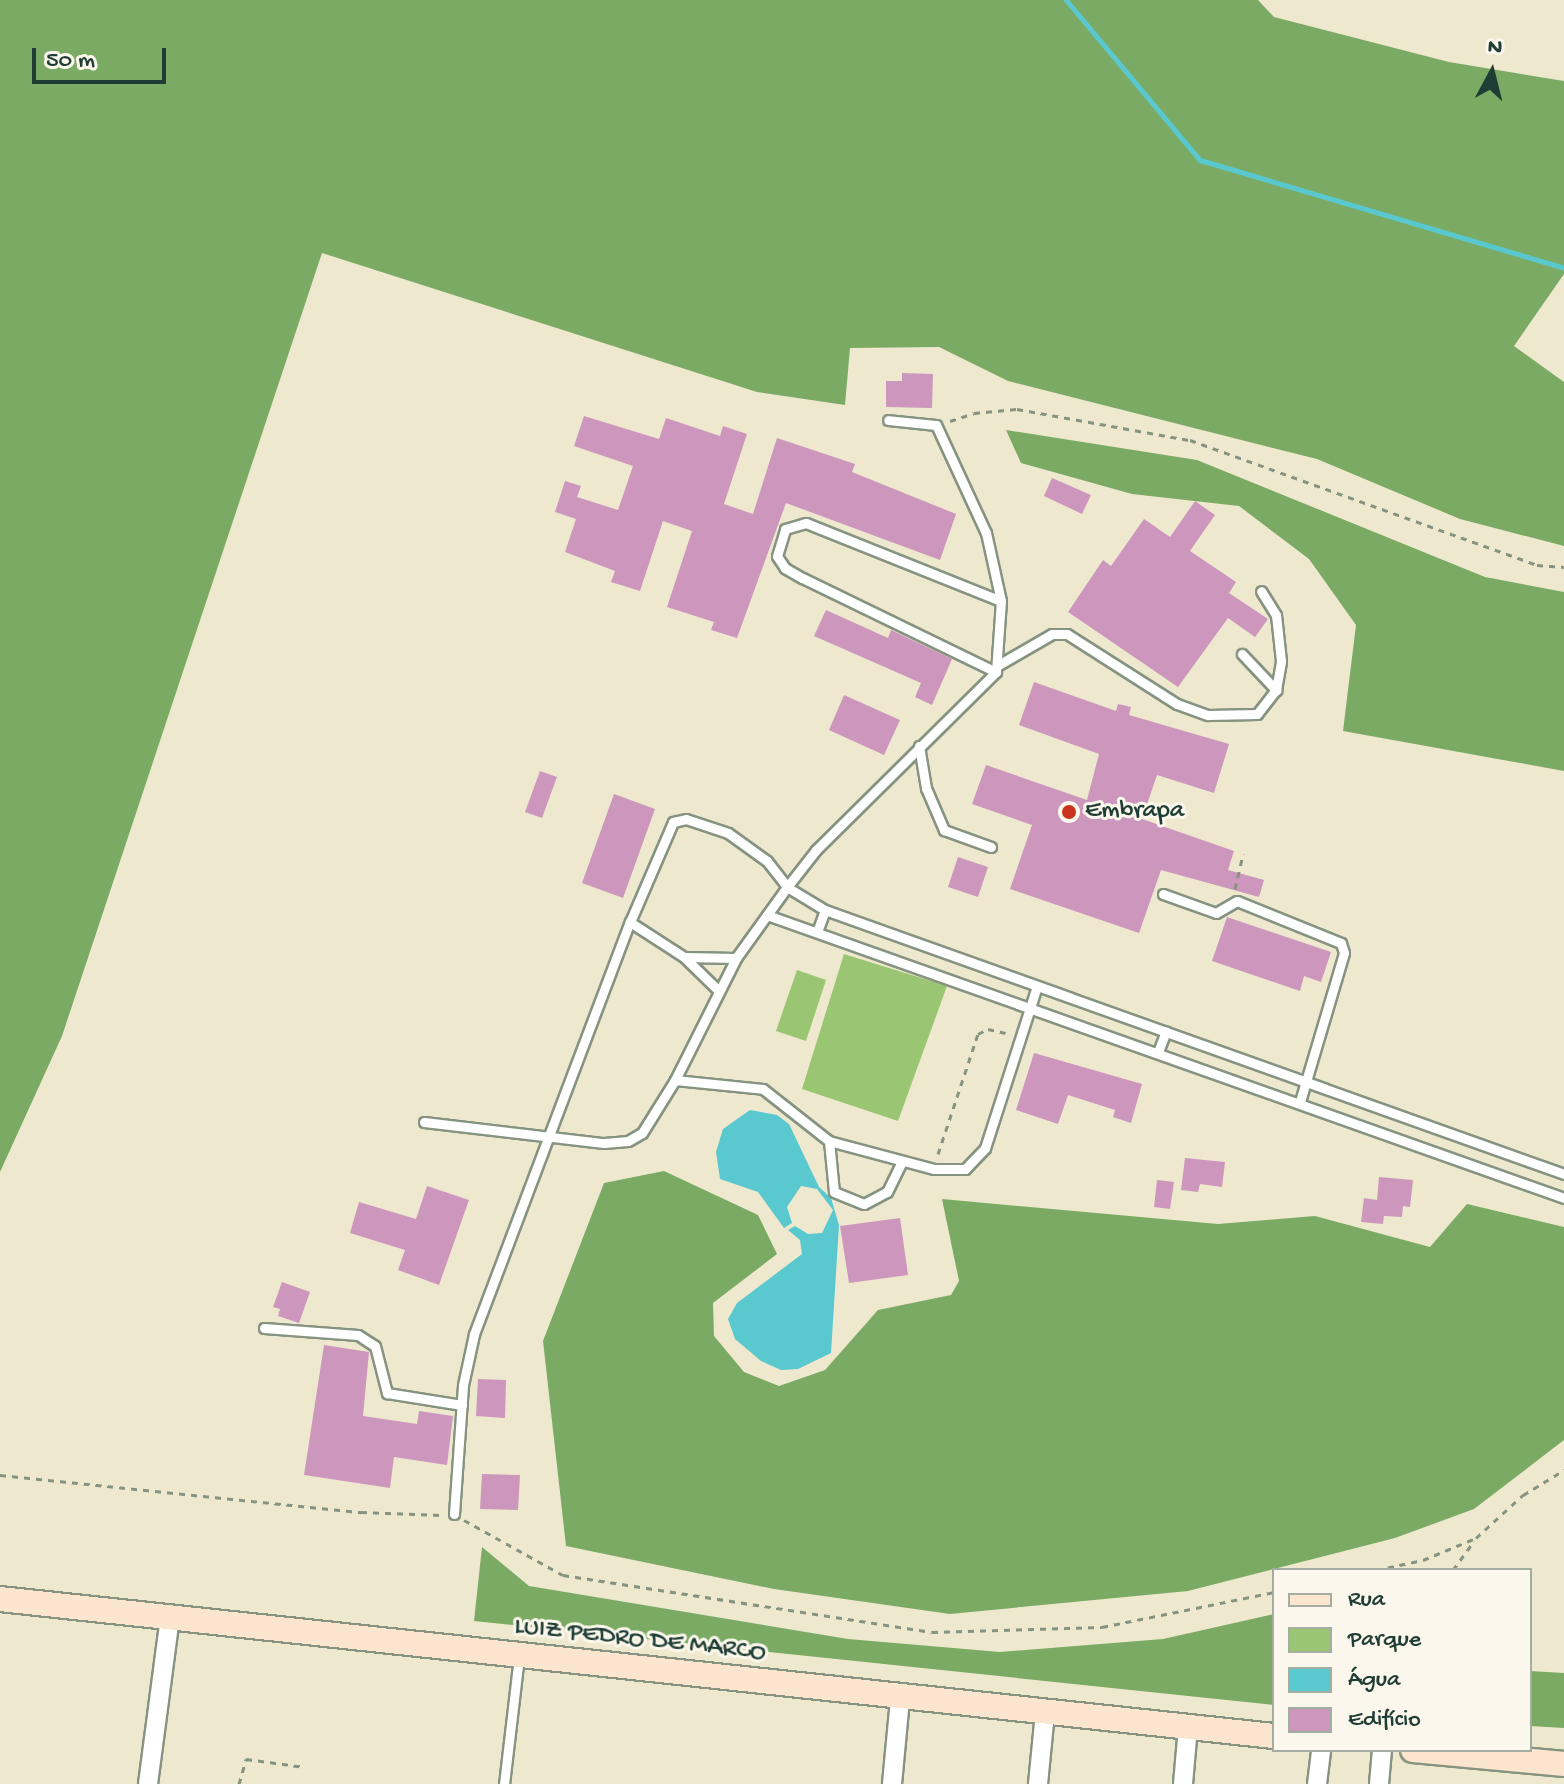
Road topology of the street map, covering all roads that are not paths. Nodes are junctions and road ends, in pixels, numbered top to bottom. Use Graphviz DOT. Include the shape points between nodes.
graph roads {
  1 [pos="888,420"];
  2 [pos="1261,591"];
  3 [pos="1001,601"];
  4 [pos="1242,654"];
  5 [pos="998,668"];
  6 [pos="1276,690"];
  7 [pos="919,746"];
  8 [pos="991,847"];
  9 [pos="787,887"];
  10 [pos="1163,894"];
  11 [pos="825,910"];
  12 [pos="767,915"];
  13 [pos="630,922"];
  14 [pos="817,932"];
  15 [pos="684,957"];
  16 [pos="736,958"];
  17 [pos="1037,986"];
  18 [pos="719,991"];
  19 [pos="1030,1007"];
  20 [pos="1166,1031"];
  21 [pos="1158,1052"];
  22 [pos="675,1080"];
  23 [pos="1306,1081"];
  24 [pos="1300,1102"];
  25 [pos="424,1122"];
  26 [pos="549,1136"];
  27 [pos="829,1141"];
  28 [pos="902,1161"];
  29 [pos="1564,1174"];
  30 [pos="1564,1198"];
  31 [pos="264,1328"];
  32 [pos="462,1405"];
  33 [pos="454,1514"];
  34 [pos="0,1599"];
  35 [pos="170,1617"];
  36 [pos="519,1655"];
  37 [pos="900,1699"];
  38 [pos="1045,1713"];
  39 [pos="1188,1727"];
  40 [pos="1272,1736"];
  41 [pos="1321,1752"];
  42 [pos="1382,1752"];
  43 [pos="1435,1752"];
  44 [pos="1564,1764"];
  45 [pos="148,1784"];
  46 [pos="504,1784"];
  47 [pos="892,1784"];
  48 [pos="1038,1784"];
  49 [pos="1183,1784"];
  50 [pos="1317,1784"];
  51 [pos="1379,1784"];
  1 -- 3 [label="lane" via="936,425 986,533"];
  2 -- 6 [label="lane" via="1280,631"];
  3 -- 5 [label="lane"];
  3 -- 5 [label="lane" via="806,523 785,529 777,556 802,578"];
  4 -- 6 [label="lane"];
  5 -- 6 [label="lane" via="1059,633 1177,704 1208,715 1257,714"];
  5 -- 7 [label="lane"];
  7 -- 8 [label="lane" via="926,788 944,830"];
  7 -- 9 [label="lane"];
  9 -- 11 [label="lane"];
  9 -- 12 [label="lane"];
  9 -- 13 [label="lane" via="752,848 728,833 680,820 667,830"];
  10 -- 23 [label="lane" via="1216,913 1237,901 1344,947"];
  11 -- 14 [label="lane"];
  11 -- 17 [label="lane"];
  12 -- 14 [label="lane"];
  12 -- 16 [label="lane"];
  13 -- 15 [label="lane"];
  13 -- 26 [label="lane"];
  14 -- 19 [label="lane"];
  15 -- 16 [label="lane"];
  15 -- 18 [label="lane"];
  16 -- 18 [label="lane"];
  17 -- 19 [label="lane"];
  17 -- 20 [label="lane"];
  18 -- 22 [label="lane"];
  19 -- 21 [label="lane"];
  19 -- 28 [label="lane" via="981,1157 965,1169"];
  20 -- 21 [label="lane"];
  20 -- 23 [label="lane"];
  21 -- 24 [label="lane"];
  22 -- 26 [label="lane" via="648,1125 628,1141"];
  22 -- 27 [label="lane" via="763,1089"];
  23 -- 24 [label="lane"];
  23 -- 29 [label="lane"];
  24 -- 30 [label="lane"];
  25 -- 26 [label="lane"];
  26 -- 32 [label="lane" via="474,1334"];
  27 -- 28 [label="lane"];
  27 -- 28 [label="lane" via="834,1192 864,1204 887,1192"];
  31 -- 32 [label="lane" via="358,1335 375,1346 387,1393"];
  32 -- 33 [label="lane"];
  34 -- 35 [label="main road, LUIZ PEDRO DE MARCO"];
  35 -- 36 [label="main road, LUIZ PEDRO DE MARCO"];
  35 -- 45 [label="street"];
  36 -- 37 [label="main road, LUIZ PEDRO DE MARCO"];
  36 -- 46 [label="lane"];
  37 -- 38 [label="main road, LUIZ PEDRO DE MARCO"];
  37 -- 47 [label="street"];
  38 -- 39 [label="main road, LUIZ PEDRO DE MARCO"];
  38 -- 48 [label="street"];
  39 -- 40 [label="main road, LUIZ PEDRO DE MARCO"];
  39 -- 49 [label="street"];
  41 -- 50 [label="street"];
  42 -- 51 [label="street"];
  43 -- 44 [label="main road"];
}
